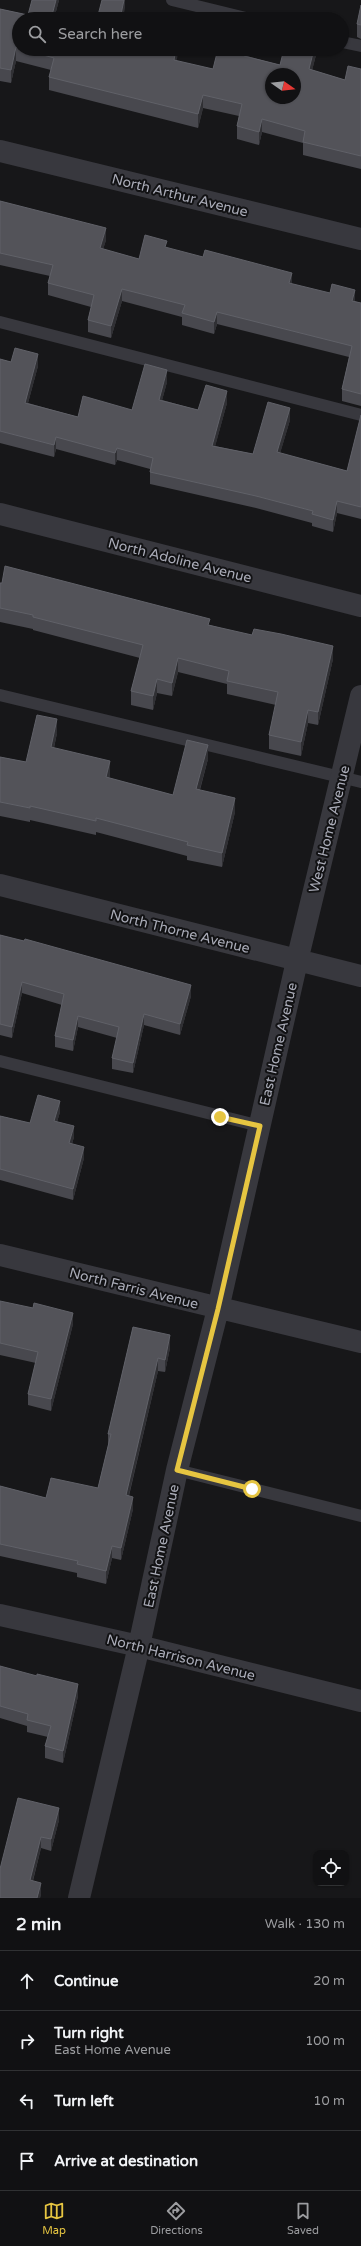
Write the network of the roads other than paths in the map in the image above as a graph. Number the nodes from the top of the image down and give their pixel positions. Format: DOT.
graph roads {
  1 [pos="172,0"];
  2 [pos="221,12"];
  3 [pos="349,43"];
  4 [pos="361,46"];
  5 [pos="0,151"];
  6 [pos="361,239"];
  7 [pos="0,322"];
  8 [pos="361,415"];
  9 [pos="0,514"];
  10 [pos="361,606"];
  11 [pos="0,695"];
  12 [pos="361,696"];
  13 [pos="351,780"];
  14 [pos="0,885"];
  15 [pos="297,961"];
  16 [pos="361,976"];
  17 [pos="0,1061"];
  18 [pos="260,1126"];
  19 [pos="0,1255"];
  20 [pos="218,1309"];
  21 [pos="361,1342"];
  22 [pos="177,1470"];
  23 [pos="361,1516"];
  24 [pos="0,1615"];
  25 [pos="139,1646"];
  26 [pos="361,1701"];
  27 [pos="79,1898"];
  1 -- 2 [label="lane"];
  3 -- 4 [label="lane"];
  5 -- 6 [label="street, North Arthur Avenue"];
  7 -- 8 [label="lane"];
  9 -- 10 [label="street, North Adoline Avenue"];
  11 -- 13 [label="lane"];
  12 -- 13 [label="street, West Home Avenue"];
  13 -- 15 [label="street, West Home Avenue"];
  14 -- 15 [label="street, North Thorne Avenue"];
  15 -- 16 [label="street, North Thorne Avenue"];
  15 -- 18 [label="street, East Home Avenue"];
  17 -- 18 [label="lane"];
  18 -- 20 [label="street, East Home Avenue"];
  19 -- 20 [label="street, North Farris Avenue"];
  20 -- 21 [label="street, North Farris Avenue"];
  20 -- 22 [label="street, East Home Avenue"];
  22 -- 23 [label="lane"];
  22 -- 25 [label="street, East Home Avenue"];
  24 -- 25 [label="street, North Harrison Avenue"];
  25 -- 26 [label="street, North Harrison Avenue"];
  25 -- 27 [label="street, East Home Avenue"];
}
